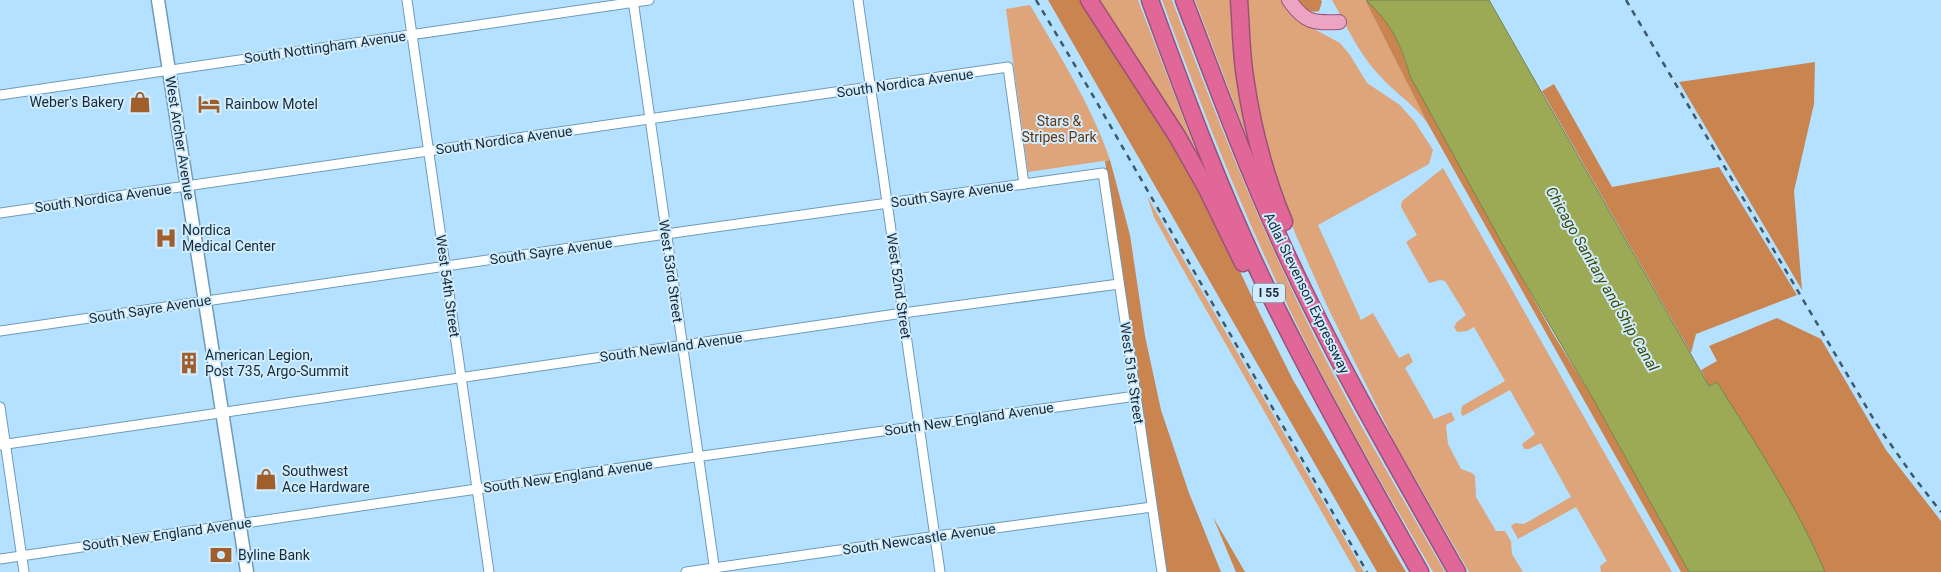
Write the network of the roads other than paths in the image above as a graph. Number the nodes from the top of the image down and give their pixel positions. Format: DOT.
graph roads {
  1 [pos="158,0"];
  2 [pos="407,0"];
  3 [pos="649,0"];
  4 [pos="858,0"];
  5 [pos="1089,0"];
  6 [pos="1150,0"];
  7 [pos="1184,0"];
  8 [pos="1239,0"];
  9 [pos="1289,0"];
  10 [pos="633,1"];
  11 [pos="1339,22"];
  12 [pos="412,34"];
  13 [pos="169,70"];
  14 [pos="871,88"];
  15 [pos="0,95"];
  16 [pos="650,119"];
  17 [pos="429,151"];
  18 [pos="1103,173"];
  19 [pos="1024,184"];
  20 [pos="188,186"];
  21 [pos="888,204"];
  22 [pos="0,213"];
  23 [pos="666,234"];
  24 [pos="445,266"];
  25 [pos="1119,284"];
  26 [pos="206,300"];
  27 [pos="903,313"];
  28 [pos="0,331"];
  29 [pos="682,346"];
  30 [pos="1340,364"];
  31 [pos="461,378"];
  32 [pos="1136,396"];
  33 [pos="0,407"];
  34 [pos="223,412"];
  35 [pos="919,426"];
  36 [pos="1338,426"];
  37 [pos="3,444"];
  38 [pos="698,457"];
  39 [pos="477,489"];
  40 [pos="1152,507"];
  41 [pos="239,523"];
  42 [pos="935,536"];
  43 [pos="22,555"];
  44 [pos="0,558"];
  45 [pos="714,570"];
  46 [pos="24,572"];
  47 [pos="246,572"];
  48 [pos="489,572"];
  49 [pos="686,572"];
  50 [pos="940,572"];
  51 [pos="1162,572"];
  52 [pos="1420,572"];
  53 [pos="1457,572"];
  1 -- 13 [label="main road, West Archer Avenue"];
  2 -- 12 [label="street, West 54th Street"];
  3 -- 10 [label="street, South Nottingham Avenue"];
  4 -- 14 [label="street, West 52nd Street"];
  5 -- 36 [label="highway"];
  6 -- 36 [label="highway, I 55"];
  7 -- 30 [label="highway, Adlai Stevenson Expressway / I 55"];
  8 -- 30 [label="highway"];
  9 -- 11 [label="main road"];
  10 -- 12 [label="street, South Nottingham Avenue"];
  10 -- 16 [label="street, West 53rd Street"];
  12 -- 13 [label="street, South Nottingham Avenue"];
  12 -- 17 [label="street, West 54th Street"];
  13 -- 15 [label="street, South Nottingham Avenue"];
  13 -- 20 [label="main road, West Archer Avenue"];
  14 -- 16 [label="street, South Nordica Avenue"];
  14 -- 19 [label="street, South Nordica Avenue"];
  14 -- 21 [label="street, West 52nd Street"];
  16 -- 17 [label="street, South Nordica Avenue"];
  16 -- 23 [label="street, West 53rd Street"];
  17 -- 20 [label="street, South Nordica Avenue"];
  17 -- 24 [label="street, West 54th Street"];
  18 -- 19 [label="street, South Sayre Avenue"];
  18 -- 25 [label="street, West 51st Street"];
  19 -- 21 [label="street, South Sayre Avenue"];
  20 -- 22 [label="street, South Nordica Avenue"];
  20 -- 26 [label="main road, West Archer Avenue"];
  21 -- 23 [label="street, South Sayre Avenue"];
  21 -- 27 [label="street, West 52nd Street"];
  23 -- 24 [label="street, South Sayre Avenue"];
  23 -- 29 [label="street, West 53rd Street"];
  24 -- 26 [label="street, South Sayre Avenue"];
  24 -- 31 [label="street, West 54th Street"];
  25 -- 27 [label="street, South Newland Avenue"];
  25 -- 32 [label="street, West 51st Street"];
  26 -- 28 [label="street, South Sayre Avenue"];
  26 -- 34 [label="main road, West Archer Avenue"];
  27 -- 29 [label="street, South Newland Avenue"];
  27 -- 35 [label="street, West 52nd Street"];
  29 -- 31 [label="street, South Newland Avenue"];
  29 -- 38 [label="street, West 53rd Street"];
  30 -- 53 [label="highway, Adlai Stevenson Expressway / I 55"];
  31 -- 34 [label="street, South Newland Avenue"];
  31 -- 39 [label="street, West 54th Street"];
  32 -- 35 [label="street, South New England Avenue"];
  32 -- 40 [label="street, West 51st Street"];
  33 -- 37 [label="street"];
  34 -- 37 [label="street, South Newland Avenue"];
  34 -- 41 [label="main road, West Archer Avenue"];
  35 -- 38 [label="street, South New England Avenue"];
  35 -- 42 [label="street, West 52nd Street"];
  36 -- 52 [label="highway, I 55"];
  37 -- 43 [label="street"];
  38 -- 39 [label="street, South New England Avenue"];
  38 -- 45 [label="street, West 53rd Street"];
  39 -- 41 [label="street, South New England Avenue"];
  39 -- 48 [label="street, West 54th Street"];
  40 -- 42 [label="street, South Newcastle Avenue"];
  40 -- 51 [label="street, West 51st Street"];
  41 -- 43 [label="street, South New England Avenue"];
  41 -- 47 [label="main road, West Archer Avenue"];
  42 -- 45 [label="street, South Newcastle Avenue"];
  42 -- 50 [label="street, West 52nd Street"];
  43 -- 44 [label="street, South New England Avenue"];
  43 -- 46 [label="street"];
  45 -- 49 [label="street, South Newcastle Avenue"];
}
